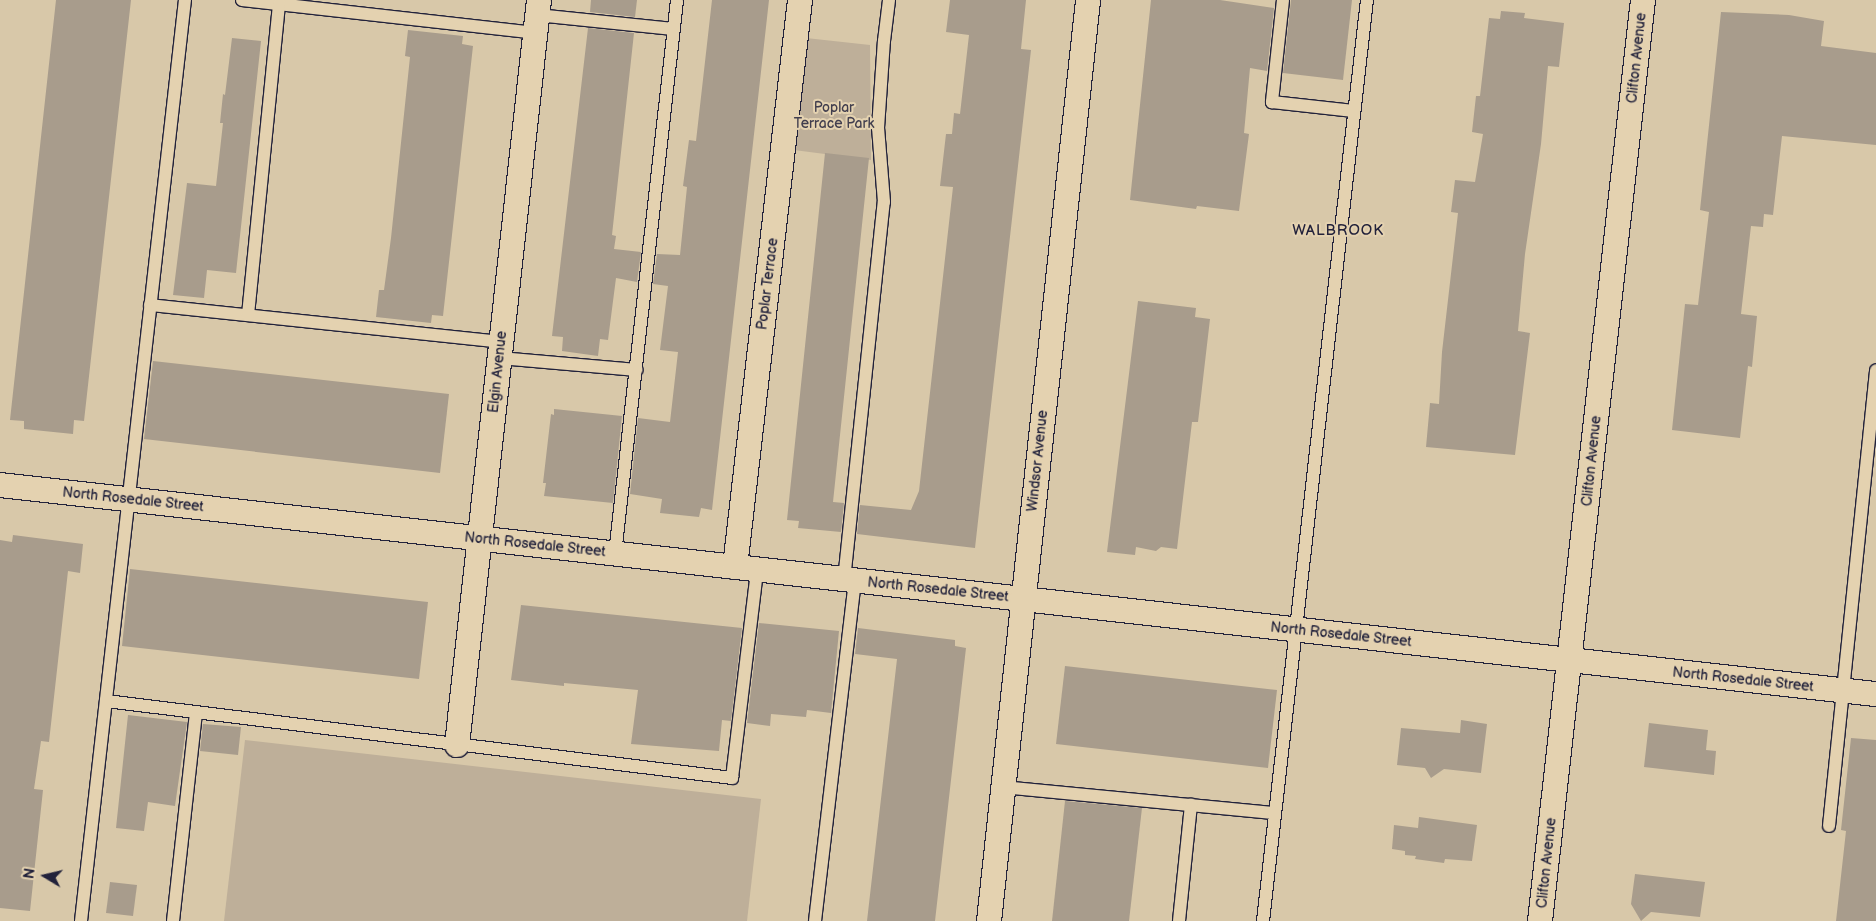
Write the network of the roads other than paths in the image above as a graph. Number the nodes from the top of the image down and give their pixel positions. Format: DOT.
graph roads {
  1 [pos="185,0"];
  2 [pos="242,0"];
  3 [pos="677,0"];
  4 [pos="800,0"];
  5 [pos="889,0"];
  6 [pos="1088,0"];
  7 [pos="1283,0"];
  8 [pos="1367,0"];
  9 [pos="1643,0"];
  10 [pos="280,4"];
  11 [pos="537,16"];
  12 [pos="673,29"];
  13 [pos="1354,111"];
  14 [pos="150,305"];
  15 [pos="248,315"];
  16 [pos="501,350"];
  17 [pos="636,370"];
  18 [pos="1876,370"];
  19 [pos="0,485"];
  20 [pos="128,500"];
  21 [pos="481,539"];
  22 [pos="615,554"];
  23 [pos="746,569"];
  24 [pos="849,580"];
  25 [pos="1023,600"];
  26 [pos="1296,630"];
  27 [pos="1570,660"];
  28 [pos="1844,691"];
  29 [pos="1876,694"];
  30 [pos="106,701"];
  31 [pos="196,712"];
  32 [pos="458,744"];
  33 [pos="1003,787"];
  34 [pos="1191,805"];
  35 [pos="1276,813"];
  36 [pos="1829,826"];
  37 [pos="81,921"];
  38 [pos="173,921"];
  39 [pos="815,921"];
  40 [pos="988,921"];
  41 [pos="1180,921"];
  42 [pos="1263,921"];
  43 [pos="1540,921"];
  1 -- 14 [label="lane"];
  2 -- 10 [label="lane"];
  3 -- 12 [label="lane"];
  4 -- 23 [label="street, Poplar Terrace"];
  5 -- 24 [label="lane"];
  6 -- 25 [label="street, Windsor Avenue"];
  7 -- 13 [label="lane"];
  8 -- 13 [label="lane"];
  9 -- 27 [label="street, Clifton Avenue"];
  10 -- 11 [label="lane"];
  10 -- 15 [label="lane"];
  11 -- 12 [label="lane"];
  11 -- 16 [label="street, Elgin Avenue"];
  12 -- 17 [label="lane"];
  13 -- 26 [label="lane"];
  14 -- 15 [label="lane"];
  14 -- 20 [label="lane"];
  15 -- 16 [label="lane"];
  16 -- 17 [label="lane"];
  16 -- 21 [label="street, Elgin Avenue"];
  17 -- 22 [label="lane"];
  18 -- 28 [label="lane"];
  19 -- 20 [label="street, North Rosedale Street"];
  20 -- 21 [label="street, North Rosedale Street"];
  20 -- 30 [label="lane"];
  21 -- 22 [label="street, North Rosedale Street"];
  21 -- 32 [label="street, Elgin Avenue"];
  22 -- 23 [label="street, North Rosedale Street"];
  23 -- 24 [label="street, North Rosedale Street"];
  23 -- 32 [label="lane"];
  24 -- 25 [label="street, North Rosedale Street"];
  24 -- 39 [label="lane"];
  25 -- 26 [label="street, North Rosedale Street"];
  25 -- 33 [label="street, Windsor Avenue"];
  26 -- 27 [label="street, North Rosedale Street"];
  26 -- 35 [label="lane"];
  27 -- 28 [label="street, North Rosedale Street"];
  27 -- 43 [label="street, Clifton Avenue"];
  28 -- 29 [label="street, North Rosedale Street"];
  28 -- 36 [label="lane"];
  30 -- 31 [label="lane"];
  30 -- 37 [label="lane"];
  31 -- 32 [label="lane"];
  31 -- 38 [label="lane"];
  33 -- 34 [label="lane"];
  33 -- 40 [label="street, Windsor Avenue"];
  34 -- 35 [label="lane"];
  34 -- 41 [label="lane"];
  35 -- 42 [label="lane"];
}
